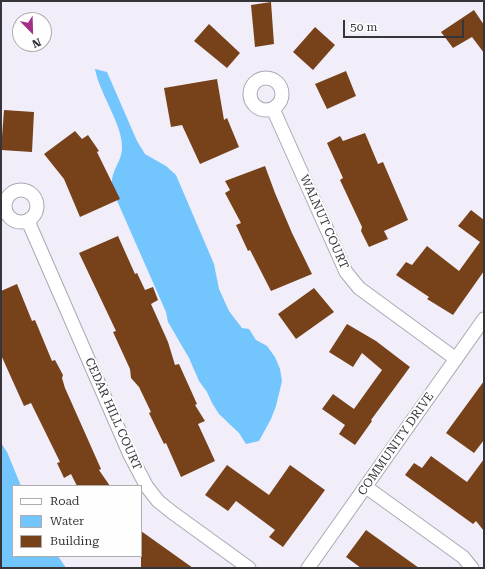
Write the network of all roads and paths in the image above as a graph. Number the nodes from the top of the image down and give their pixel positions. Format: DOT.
graph roads {
  1 [pos="273,109"];
  2 [pos="28,221"];
  3 [pos="484,319"];
  4 [pos="456,359"];
  5 [pos="366,486"];
  6 [pos="249,568"];
  7 [pos="308,568"];
  8 [pos="472,568"];
  1 -- 4 [label="street, WALNUT COURT"];
  2 -- 6 [label="street, CEDAR HILL COURT"];
  3 -- 4 [label="street, COMMUNITY DRIVE"];
  4 -- 5 [label="street, COMMUNITY DRIVE"];
  5 -- 7 [label="street, COMMUNITY DRIVE"];
  5 -- 8 [label="street"];
}
